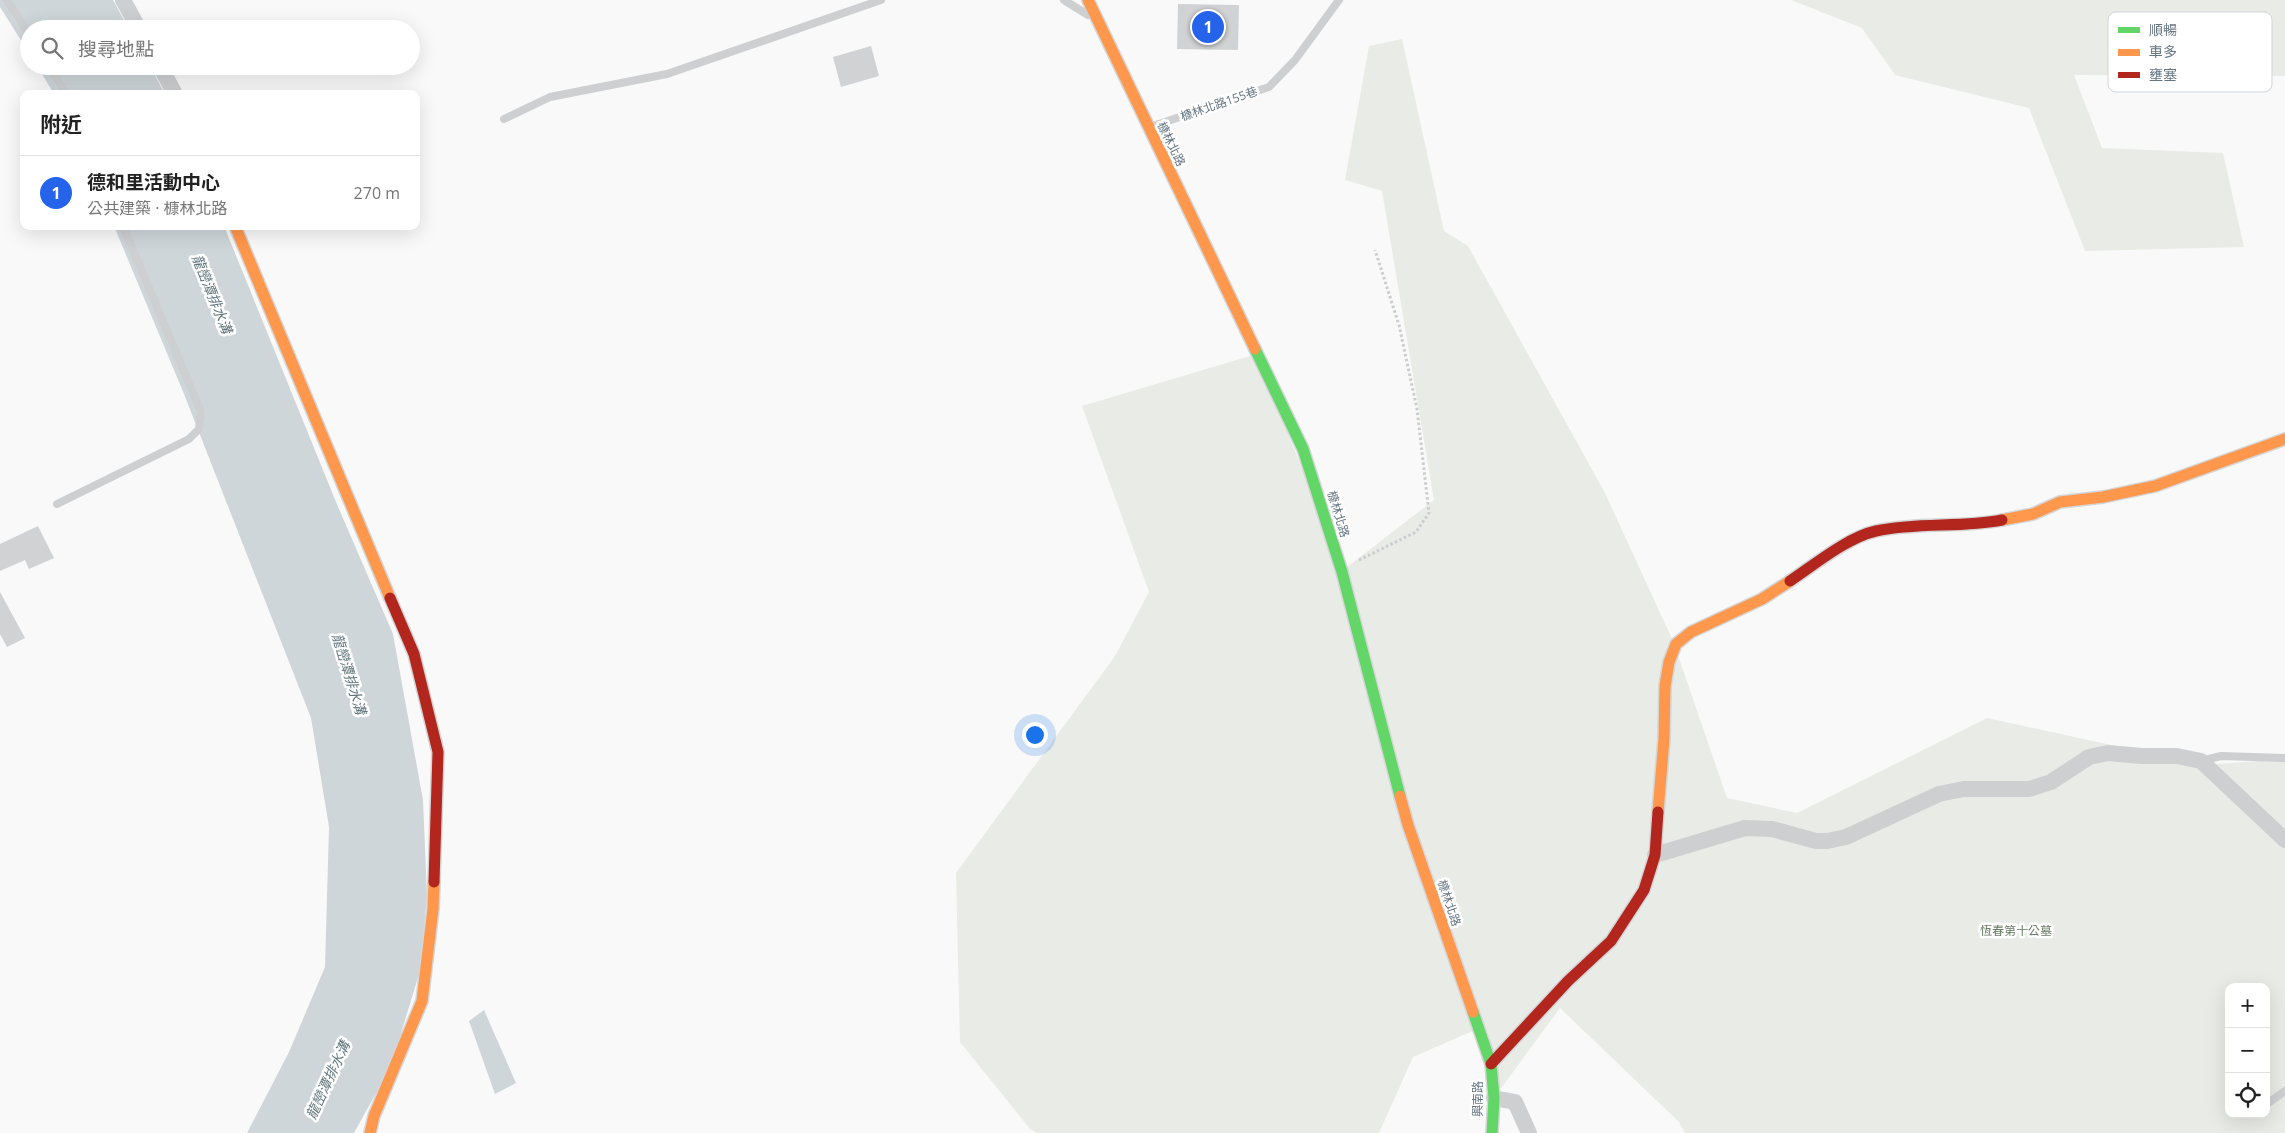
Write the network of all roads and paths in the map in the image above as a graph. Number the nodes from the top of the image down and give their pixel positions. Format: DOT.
graph roads {
  1 [pos="7,0"];
  2 [pos="123,0"];
  3 [pos="881,0"];
  4 [pos="1064,0"];
  5 [pos="1088,0"];
  6 [pos="1339,0"];
  7 [pos="20,20"];
  8 [pos="134,20"];
  9 [pos="1098,21"];
  10 [pos="54,75"];
  11 [pos="165,75"];
  12 [pos="64,90"];
  13 [pos="174,90"];
  14 [pos="504,119"];
  15 [pos="1148,128"];
  16 [pos="125,230"];
  17 [pos="237,230"];
  18 [pos="1375,250"];
  19 [pos="2285,439"];
  20 [pos="56,504"];
  21 [pos="1342,572"];
  22 [pos="2285,758"];
  23 [pos="2201,761"];
  24 [pos="2285,840"];
  25 [pos="1655,854"];
  26 [pos="1491,1064"];
  27 [pos="2285,1091"];
  28 [pos="1494,1098"];
  29 [pos="2270,1102"];
  30 [pos="370,1133"];
  31 [pos="1492,1133"];
  32 [pos="1529,1133"];
  1 -- 7 [label="lane"];
  2 -- 8 [label="street"];
  3 -- 14 [label="lane"];
  4 -- 9 [label="lane"];
  5 -- 9 [label="street, 槺林北路"];
  6 -- 15 [label="lane, 槺林北路155巷"];
  9 -- 15 [label="street, 槺林北路"];
  10 -- 12 [label="lane"];
  11 -- 13 [label="street"];
  15 -- 21 [label="street, 槺林北路"];
  16 -- 20 [label="lane"];
  17 -- 30 [label="street"];
  18 -- 21 [label="path"];
  19 -- 25 [label="street"];
  21 -- 26 [label="street, 槺林北路"];
  22 -- 23 [label="lane"];
  23 -- 24 [label="street"];
  23 -- 25 [label="street"];
  25 -- 26 [label="street"];
  26 -- 28 [label="street, 興南路"];
  27 -- 29 [label="lane"];
  28 -- 31 [label="street, 興南路"];
  28 -- 32 [label="street"];
}
